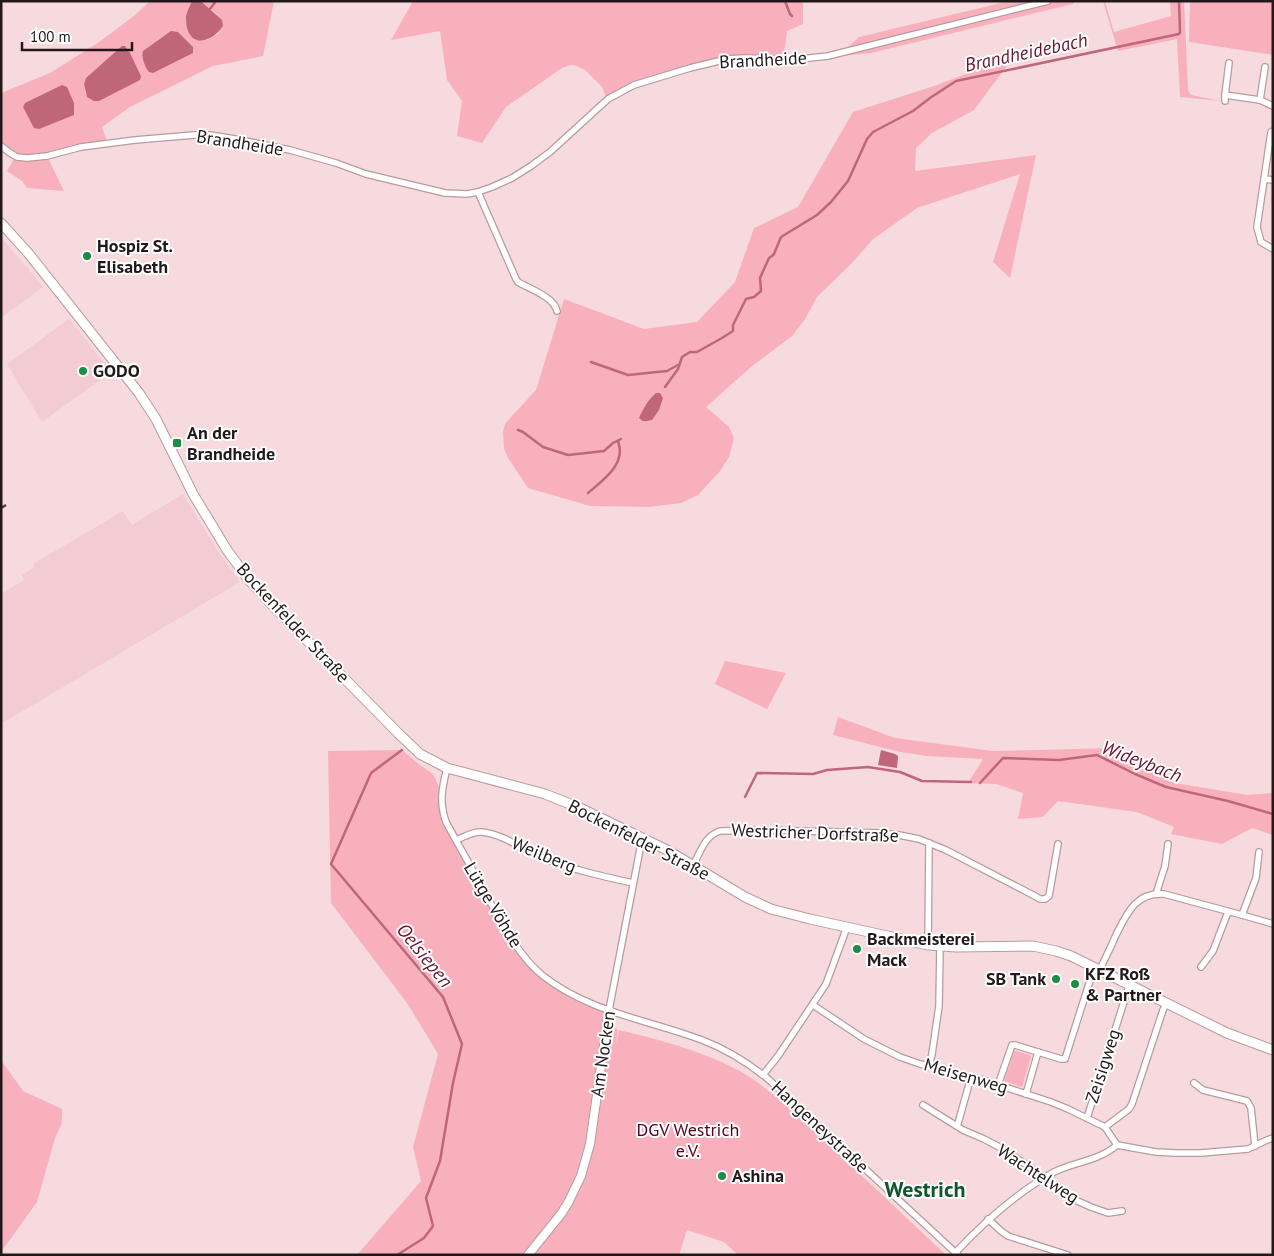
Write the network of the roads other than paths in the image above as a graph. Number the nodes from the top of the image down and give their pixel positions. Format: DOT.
graph roads {
  1 [pos="1048,1"];
  2 [pos="1229,62"];
  3 [pos="1265,67"];
  4 [pos="1260,100"];
  5 [pos="1273,106"];
  6 [pos="1273,131"];
  7 [pos="1,146"];
  8 [pos="1264,179"];
  9 [pos="1273,180"];
  10 [pos="478,192"];
  11 [pos="1,223"];
  12 [pos="1273,249"];
  13 [pos="557,310"];
  14 [pos="447,768"];
  15 [pos="643,838"];
  16 [pos="456,840"];
  17 [pos="929,843"];
  18 [pos="1058,844"];
  19 [pos="1168,844"];
  20 [pos="1259,852"];
  21 [pos="693,866"];
  22 [pos="633,882"];
  23 [pos="1156,894"];
  24 [pos="1228,912"];
  25 [pos="1242,915"];
  26 [pos="1273,924"];
  27 [pos="847,928"];
  28 [pos="928,945"];
  29 [pos="940,946"];
  30 [pos="1201,967"];
  31 [pos="1097,970"];
  32 [pos="1129,986"];
  33 [pos="1166,1004"];
  34 [pos="813,1005"];
  35 [pos="609,1010"];
  36 [pos="1273,1050"];
  37 [pos="1038,1052"];
  38 [pos="929,1066"];
  39 [pos="763,1075"];
  40 [pos="971,1077"];
  41 [pos="1194,1083"];
  42 [pos="998,1085"];
  43 [pos="1026,1094"];
  44 [pos="923,1105"];
  45 [pos="1087,1118"];
  46 [pos="957,1126"];
  47 [pos="1105,1127"];
  48 [pos="1273,1138"];
  49 [pos="1117,1145"];
  50 [pos="1255,1146"];
  51 [pos="1044,1178"];
  52 [pos="1122,1212"];
  53 [pos="988,1219"];
  54 [pos="957,1254"];
  55 [pos="528,1255"];
  56 [pos="1068,1255"];
  1 -- 10 [label="street, Brandheide"];
  2 -- 4 [label="street"];
  3 -- 4 [label="street"];
  4 -- 5 [label="street"];
  6 -- 8 [label="street"];
  7 -- 10 [label="street, Brandheide"];
  8 -- 9 [label="street"];
  8 -- 12 [label="street"];
  10 -- 13 [label="street"];
  11 -- 14 [label="main road, Bockenfelder Straße"];
  14 -- 15 [label="main road, Bockenfelder Straße"];
  14 -- 16 [label="street, Lütge Vöhde"];
  15 -- 21 [label="main road, Bockenfelder Straße"];
  15 -- 22 [label="street, Am Nocken"];
  16 -- 22 [label="street, Weilberg"];
  16 -- 35 [label="street, Lütge Vöhde"];
  17 -- 18 [label="street, Westricher Dorfstraße"];
  17 -- 21 [label="street, Westricher Dorfstraße"];
  17 -- 28 [label="street"];
  19 -- 23 [label="street"];
  20 -- 25 [label="street"];
  21 -- 27 [label="main road, Bockenfelder Straße"];
  22 -- 35 [label="street, Am Nocken"];
  23 -- 24 [label="street"];
  23 -- 31 [label="street"];
  24 -- 25 [label="street"];
  24 -- 30 [label="street"];
  25 -- 26 [label="street"];
  27 -- 28 [label="main road, Bockenfelder Straße"];
  27 -- 34 [label="street, Hangeneystraße"];
  28 -- 29 [label="main road, Bockenfelder Straße"];
  29 -- 31 [label="main road, Bockenfelder Straße"];
  29 -- 38 [label="street"];
  31 -- 32 [label="main road, Bockenfelder Straße"];
  31 -- 37 [label="street"];
  32 -- 33 [label="main road, Bockenfelder Straße"];
  32 -- 45 [label="street, Zeisigweg"];
  33 -- 36 [label="main road, Bockenfelder Straße"];
  33 -- 47 [label="street"];
  34 -- 38 [label="street, Meisenweg"];
  34 -- 39 [label="street, Hangeneystraße"];
  35 -- 39 [label="street, Lütge Vöhde"];
  35 -- 55 [label="street, Am Nocken"];
  37 -- 42 [label="street"];
  37 -- 43 [label="street"];
  38 -- 40 [label="street, Meisenweg"];
  39 -- 54 [label="street, Hangeneystraße"];
  40 -- 42 [label="street, Meisenweg"];
  40 -- 46 [label="street"];
  41 -- 50 [label="street"];
  42 -- 43 [label="street, Meisenweg"];
  43 -- 45 [label="street, Meisenweg"];
  44 -- 46 [label="street, Wachtelweg"];
  45 -- 47 [label="street, Meisenweg"];
  46 -- 51 [label="street, Wachtelweg"];
  47 -- 49 [label="street, Meisenweg"];
  48 -- 50 [label="street"];
  49 -- 50 [label="street"];
  49 -- 51 [label="street"];
  51 -- 52 [label="street, Wachtelweg"];
  51 -- 53 [label="street"];
  53 -- 54 [label="street"];
  53 -- 56 [label="street"];
}
